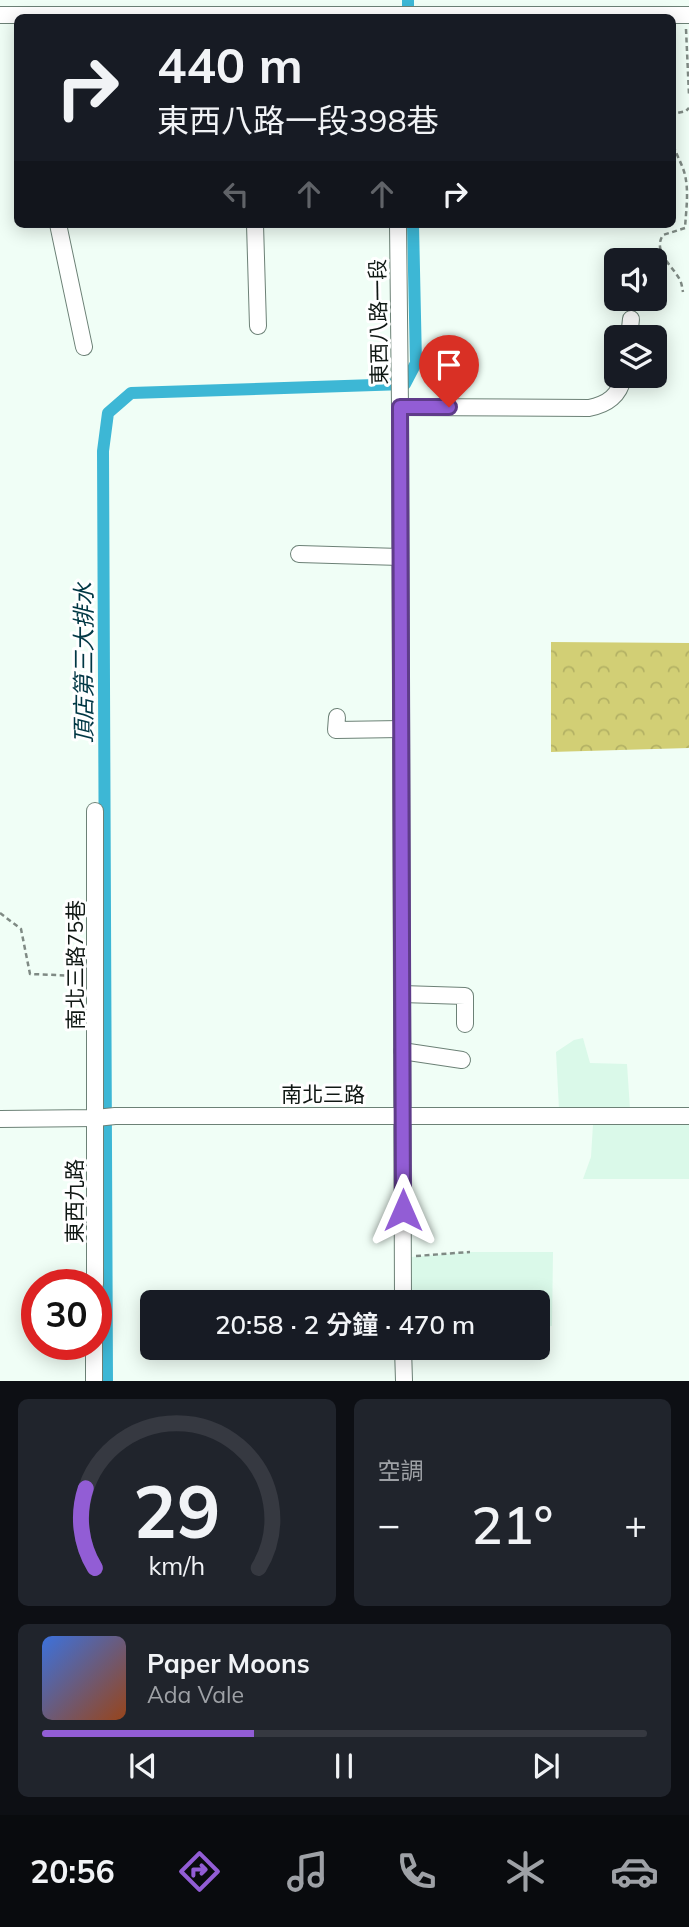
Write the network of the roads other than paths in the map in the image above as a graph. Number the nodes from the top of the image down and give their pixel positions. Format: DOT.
graph roads {
  1 [pos="398,10"];
  2 [pos="104,11"];
  3 [pos="26,14"];
  4 [pos="629,14"];
  5 [pos="59,228"];
  6 [pos="255,228"];
  7 [pos="398,228"];
  8 [pos="631,318"];
  9 [pos="630,325"];
  10 [pos="258,326"];
  11 [pos="84,347"];
  12 [pos="619,388"];
  13 [pos="400,407"];
  14 [pos="299,554"];
  15 [pos="400,557"];
  16 [pos="337,717"];
  17 [pos="401,729"];
  18 [pos="95,811"];
  19 [pos="402,994"];
  20 [pos="466,1024"];
  21 [pos="402,1051"];
  22 [pos="462,1060"];
  23 [pos="403,1115"];
  24 [pos="689,1116"];
  25 [pos="96,1118"];
  26 [pos="0,1119"];
  27 [pos="95,1269"];
  28 [pos="403,1290"];
  29 [pos="94,1360"];
  30 [pos="403,1360"];
  31 [pos="94,1381"];
  32 [pos="404,1381"];
  1 -- 2 [label="street"];
  1 -- 4 [label="street"];
  2 -- 3 [label="street"];
  5 -- 11 [label="street"];
  6 -- 10 [label="street"];
  7 -- 13 [label="street, 東西八路一段"];
  8 -- 9 [label="street"];
  12 -- 13 [label="street"];
  13 -- 15 [label="street, 東西八路一段"];
  14 -- 15 [label="street"];
  15 -- 17 [label="street, 東西八路一段"];
  16 -- 17 [label="street"];
  17 -- 19 [label="street, 東西八路一段"];
  18 -- 25 [label="street, 南北三路75巷"];
  19 -- 20 [label="street"];
  19 -- 21 [label="street, 東西八路一段"];
  21 -- 22 [label="street"];
  21 -- 23 [label="street, 東西八路一段"];
  23 -- 24 [label="street, 南北三路"];
  23 -- 25 [label="street, 南北三路"];
  23 -- 28 [label="street, 東西八路一段"];
  25 -- 26 [label="street, 南北三路"];
  25 -- 27 [label="street, 東西九路"];
  29 -- 31 [label="street"];
  30 -- 32 [label="street"];
}
